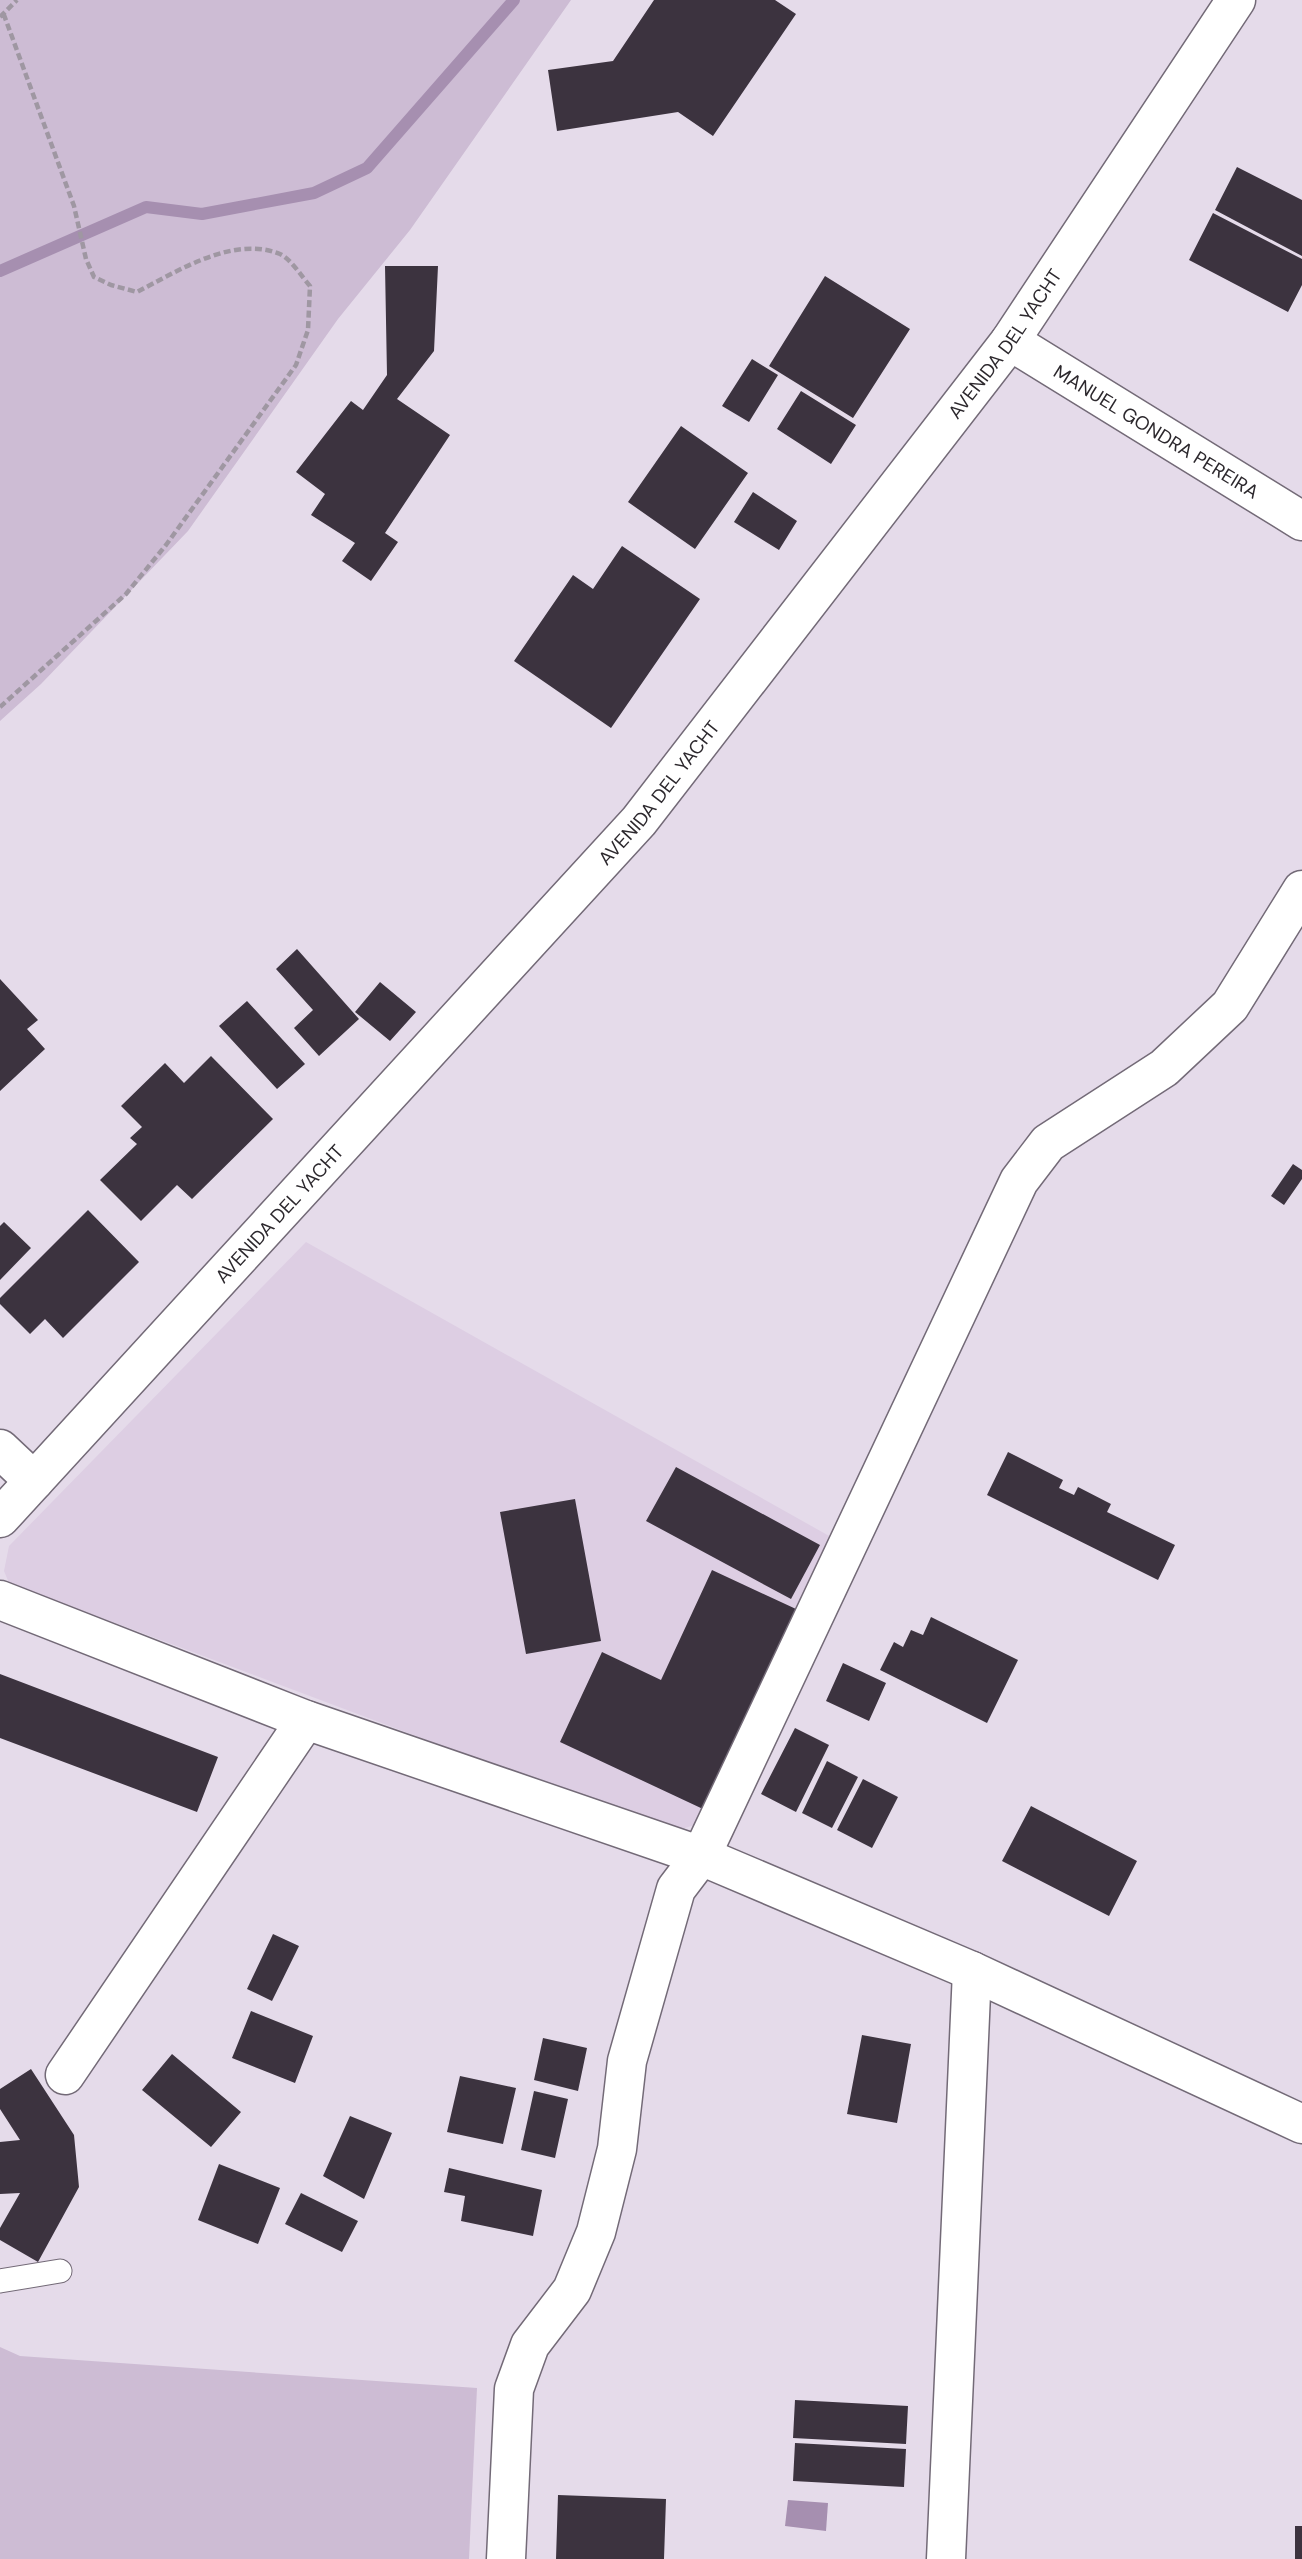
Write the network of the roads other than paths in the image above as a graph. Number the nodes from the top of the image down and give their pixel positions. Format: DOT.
graph roads {
  1 [pos="1236,0"];
  2 [pos="1010,341"];
  3 [pos="1302,521"];
  4 [pos="1302,890"];
  5 [pos="0,1449"];
  6 [pos="34,1481"];
  7 [pos="0,1518"];
  8 [pos="0,1600"];
  9 [pos="306,1720"];
  10 [pos="701,1856"];
  11 [pos="972,1971"];
  12 [pos="65,2075"];
  13 [pos="1302,2124"];
  14 [pos="60,2271"];
  15 [pos="0,2281"];
  16 [pos="506,2559"];
  17 [pos="946,2559"];
  1 -- 2 [label="street, AVENIDA DEL YACHT"];
  2 -- 3 [label="street, MANUEL GONDRA PEREIRA"];
  2 -- 6 [label="street, AVENIDA DEL YACHT"];
  4 -- 10 [label="street"];
  5 -- 6 [label="street"];
  6 -- 7 [label="street, AVENIDA DEL YACHT"];
  8 -- 9 [label="street"];
  9 -- 10 [label="street"];
  9 -- 12 [label="street"];
  10 -- 11 [label="street"];
  10 -- 16 [label="street"];
  11 -- 13 [label="street"];
  11 -- 17 [label="street"];
  14 -- 15 [label="lane"];
}
